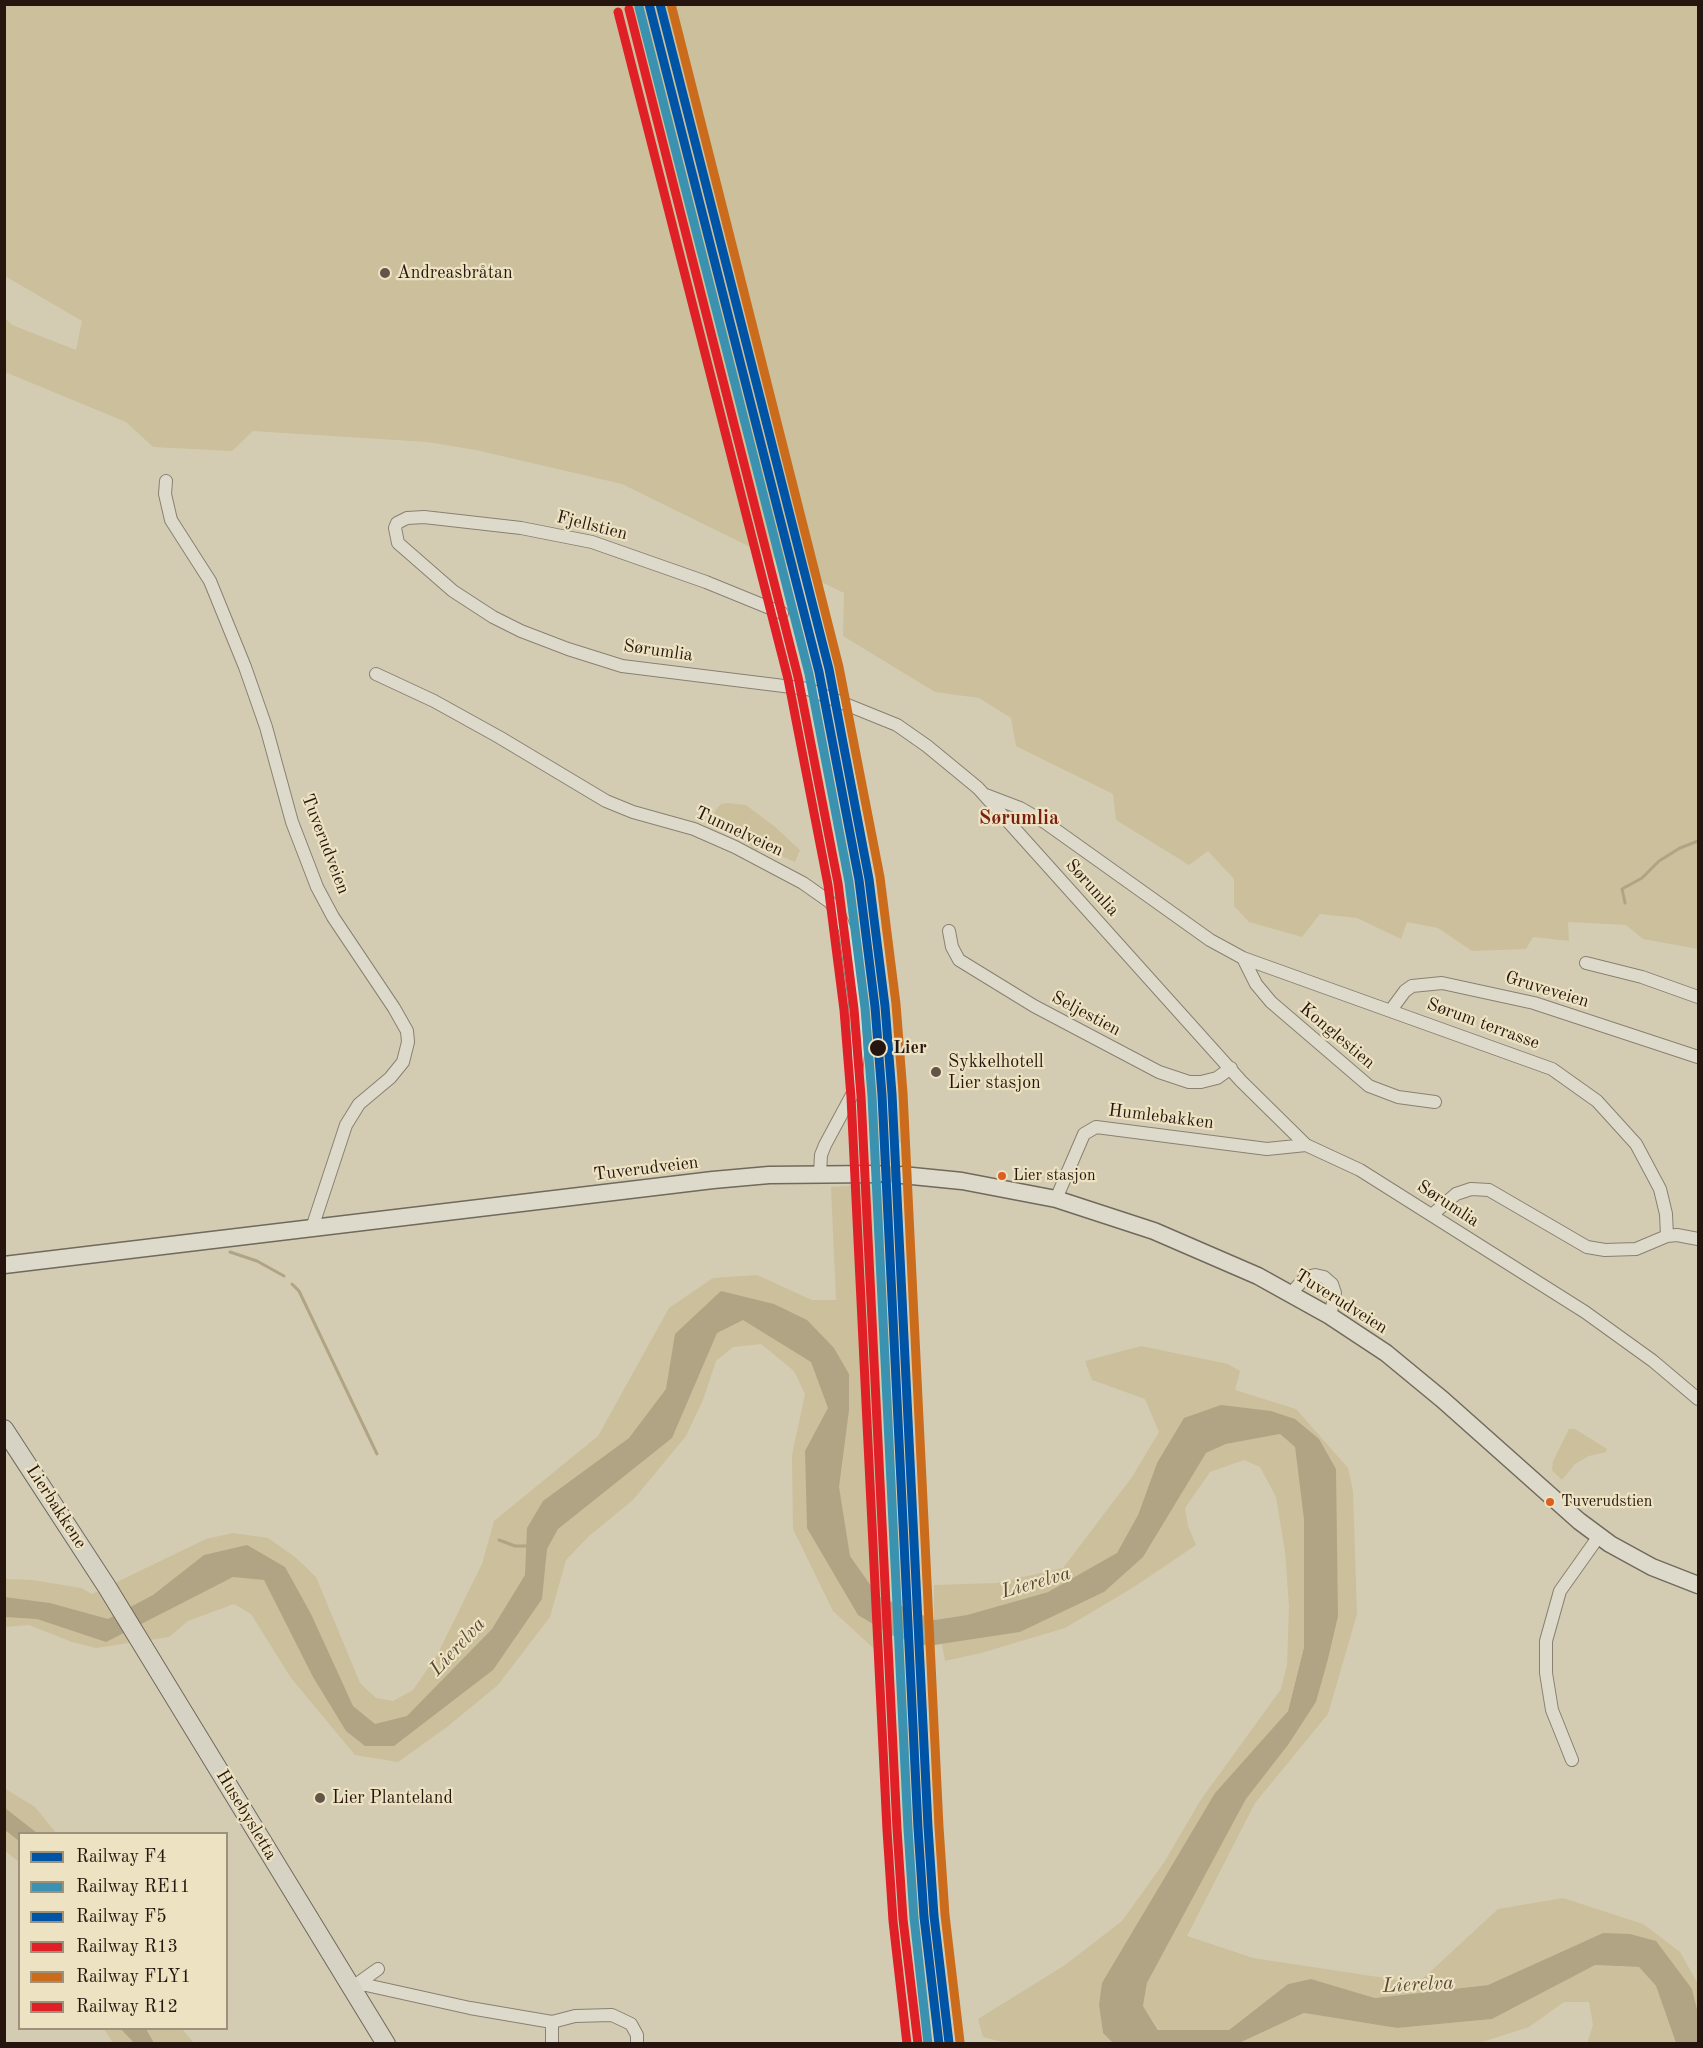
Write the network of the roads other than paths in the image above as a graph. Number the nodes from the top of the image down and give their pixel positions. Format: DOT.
graph roads {
  1 [pos="166,481"];
  2 [pos="395,536"];
  3 [pos="782,613"];
  4 [pos="376,674"];
  5 [pos="985,795"];
  6 [pos="949,931"];
  7 [pos="1244,958"];
  8 [pos="1586,963"];
  9 [pos="1698,997"];
  10 [pos="1391,1010"];
  11 [pos="1698,1057"];
  12 [pos="1231,1068"];
  13 [pos="1435,1102"];
  14 [pos="1306,1145"];
  15 [pos="820,1173"];
  16 [pos="878,1174"];
  17 [pos="902,1175"];
  18 [pos="1056,1199"];
  19 [pos="1433,1214"];
  20 [pos="312,1228"];
  21 [pos="1667,1236"];
  22 [pos="1698,1239"];
  23 [pos="4,1265"];
  24 [pos="1291,1293"];
  25 [pos="1330,1316"];
  26 [pos="1698,1399"];
  27 [pos="4,1429"];
  28 [pos="1599,1536"];
  29 [pos="1698,1586"];
  30 [pos="107,1587"];
  31 [pos="1572,1760"];
  32 [pos="378,1969"];
  33 [pos="355,1987"];
  34 [pos="552,2022"];
  35 [pos="386,2043"];
  36 [pos="552,2043"];
  37 [pos="637,2043"];
  1 -- 20 [label="street, Tuverudveien"];
  2 -- 3 [label="street, Fjellstien"];
  2 -- 5 [label="street, Sørumlia"];
  4 -- 15 [label="street, Tunnelveien"];
  5 -- 7 [label="street, Sørum terrasse"];
  5 -- 12 [label="street, Sørumlia"];
  6 -- 12 [label="street, Seljestien"];
  7 -- 10 [label="street, Sørum terrasse"];
  7 -- 13 [label="street, Konglestien"];
  8 -- 9 [label="street"];
  10 -- 11 [label="street, Gruveveien"];
  10 -- 21 [label="street, Sørum terrasse"];
  12 -- 14 [label="street, Sørumlia"];
  14 -- 18 [label="street, Humlebakken"];
  14 -- 19 [label="street, Sørumlia"];
  15 -- 16 [label="main road, Tuverudveien"];
  15 -- 20 [label="main road, Tuverudveien"];
  17 -- 18 [label="main road, Tuverudveien"];
  18 -- 24 [label="main road, Tuverudveien"];
  19 -- 21 [label="street"];
  19 -- 26 [label="street, Sørumlia"];
  20 -- 23 [label="main road, Tuverudveien"];
  21 -- 22 [label="street"];
  24 -- 25 [label="main road, Tuverudveien"];
  24 -- 25 [label="street"];
  25 -- 28 [label="main road, Tuverudveien"];
  27 -- 30 [label="main road, Lierbakkene"];
  28 -- 29 [label="main road, Tuverudveien"];
  28 -- 31 [label="street"];
  30 -- 33 [label="main road, Husebysletta"];
  32 -- 33 [label="street"];
  33 -- 34 [label="street"];
  33 -- 35 [label="main road, Husebysletta"];
  34 -- 36 [label="street"];
  34 -- 37 [label="street"];
}
